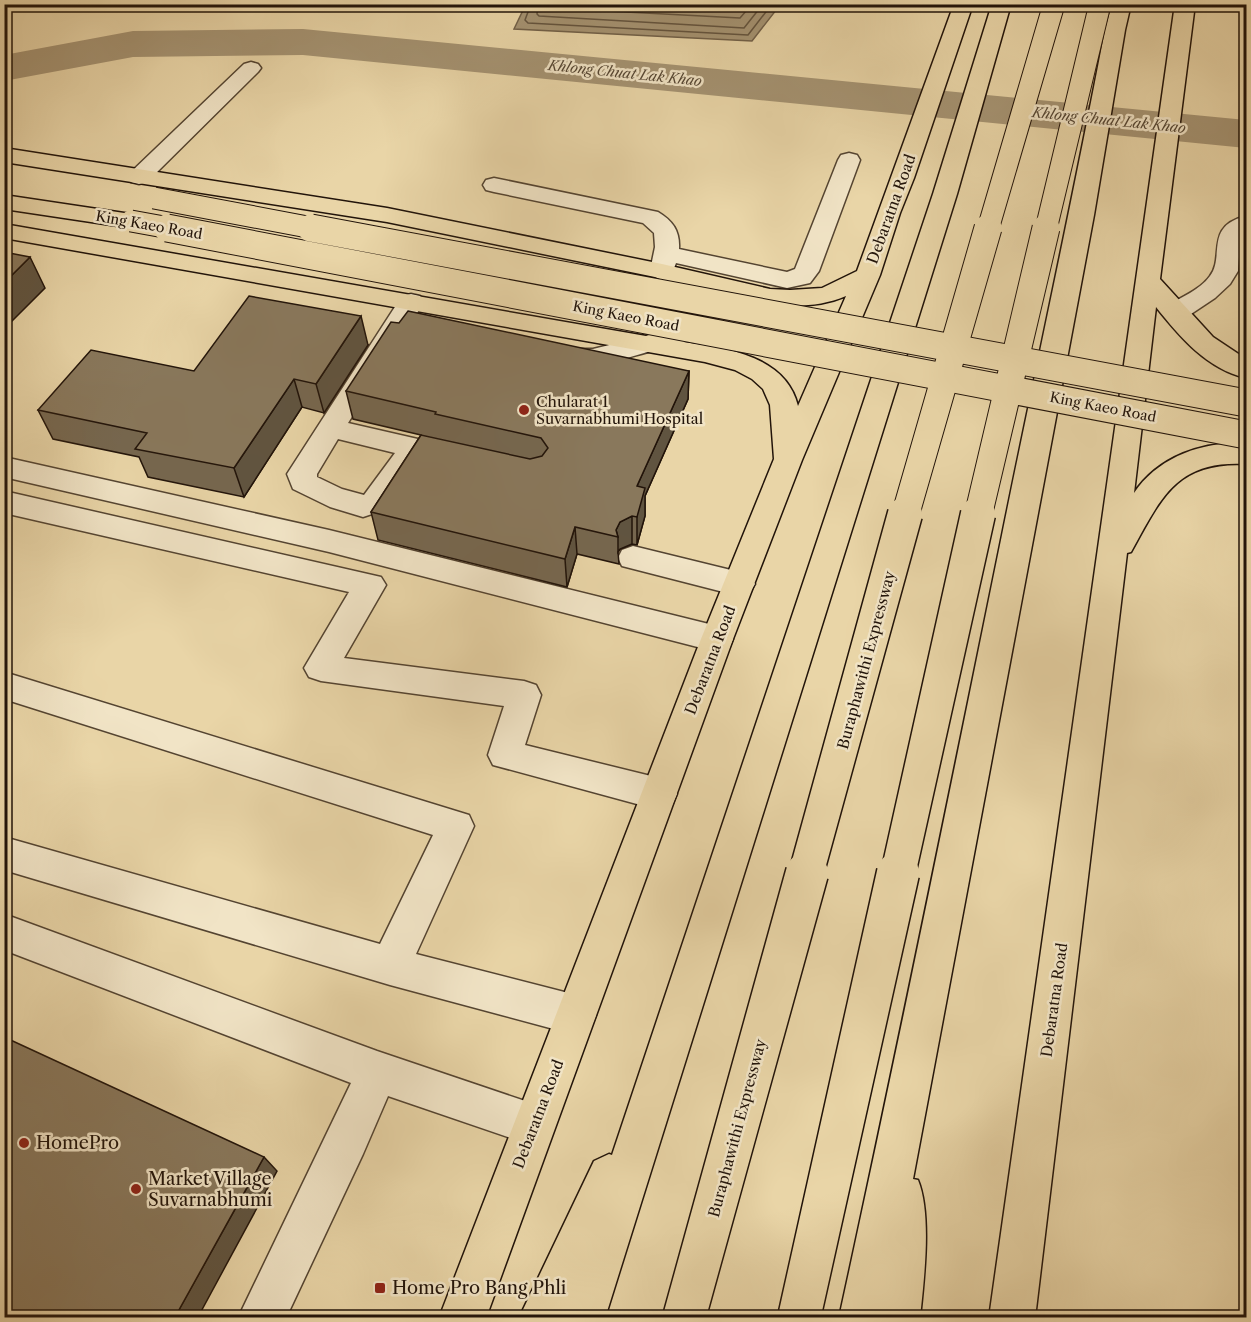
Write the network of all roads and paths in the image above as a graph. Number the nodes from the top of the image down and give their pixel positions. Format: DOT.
graph roads {
  1 [pos="964,4"];
  2 [pos="1054,4"];
  3 [pos="1122,4"];
  4 [pos="1185,4"];
  5 [pos="1000,10"];
  6 [pos="1108,17"];
  7 [pos="251,68"];
  8 [pos="4,155"];
  9 [pos="849,160"];
  10 [pos="4,174"];
  11 [pos="139,177"];
  12 [pos="494,185"];
  13 [pos="4,202"];
  14 [pos="1246,223"];
  15 [pos="4,231"];
  16 [pos="663,262"];
  17 [pos="868,275"];
  18 [pos="1147,280"];
  19 [pos="411,302"];
  20 [pos="1176,312"];
  21 [pos="646,344"];
  22 [pos="545,355"];
  23 [pos="1246,369"];
  24 [pos="1246,403"];
  25 [pos="330,428"];
  26 [pos="1246,435"];
  27 [pos="414,447"];
  28 [pos="1246,454"];
  29 [pos="458,457"];
  30 [pos="788,460"];
  31 [pos="4,466"];
  32 [pos="4,501"];
  33 [pos="1113,556"];
  34 [pos="633,558"];
  35 [pos="739,584"];
  36 [pos="717,639"];
  37 [pos="4,685"];
  38 [pos="659,794"];
  39 [pos="4,853"];
  40 [pos="4,932"];
  41 [pos="390,966"];
  42 [pos="576,1015"];
  43 [pos="668,1054"];
  44 [pos="377,1072"];
  45 [pos="904,1119"];
  46 [pos="534,1125"];
  47 [pos="261,1317"];
  48 [pos="462,1317"];
  49 [pos="542,1317"];
  50 [pos="581,1317"];
  51 [pos="684,1317"];
  52 [pos="799,1317"];
  53 [pos="862,1317"];
  54 [pos="897,1317"];
  55 [pos="1012,1317"];
  1 -- 17 [label="main road, Debaratna Road"];
  2 -- 51 [label="main road, Buraphawithi Expressway, bridge"];
  3 -- 6 [label="main road"];
  4 -- 18 [label="main road, Debaratna Road"];
  5 -- 43 [label="main road"];
  6 -- 45 [label="main road"];
  6 -- 52 [label="main road, bridge"];
  7 -- 11 [label="lane"];
  8 -- 11 [label="main road"];
  9 -- 16 [label="lane"];
  10 -- 24 [label="main road, King Kaeo Road, bridge"];
  11 -- 16 [label="main road"];
  12 -- 16 [label="lane"];
  13 -- 26 [label="main road, King Kaeo Road, bridge"];
  14 -- 20 [label="lane"];
  15 -- 19 [label="main road"];
  16 -- 17 [label="main road"];
  16 -- 21 [label="main road"];
  17 -- 30 [label="main road, Debaratna Road"];
  18 -- 20 [label="main road"];
  18 -- 33 [label="main road, Debaratna Road"];
  19 -- 21 [label="main road"];
  19 -- 25 [label="lane"];
  20 -- 23 [label="main road"];
  21 -- 22 [label="lane"];
  21 -- 30 [label="main road"];
  25 -- 27 [label="lane"];
  25 -- 27 [label="lane"];
  27 -- 29 [label="lane"];
  28 -- 33 [label="main road"];
  30 -- 35 [label="main road, Debaratna Road"];
  31 -- 36 [label="lane"];
  32 -- 38 [label="lane"];
  33 -- 55 [label="main road, Debaratna Road"];
  34 -- 35 [label="lane"];
  35 -- 36 [label="main road, Debaratna Road"];
  36 -- 38 [label="main road, Debaratna Road"];
  37 -- 41 [label="lane"];
  38 -- 42 [label="main road, Debaratna Road"];
  39 -- 41 [label="lane"];
  40 -- 44 [label="lane"];
  41 -- 42 [label="lane"];
  42 -- 46 [label="main road, Debaratna Road"];
  43 -- 49 [label="main road"];
  43 -- 50 [label="main road"];
  44 -- 46 [label="lane"];
  44 -- 47 [label="lane"];
  45 -- 53 [label="main road"];
  45 -- 54 [label="main road"];
  46 -- 48 [label="main road, Debaratna Road"];
}
